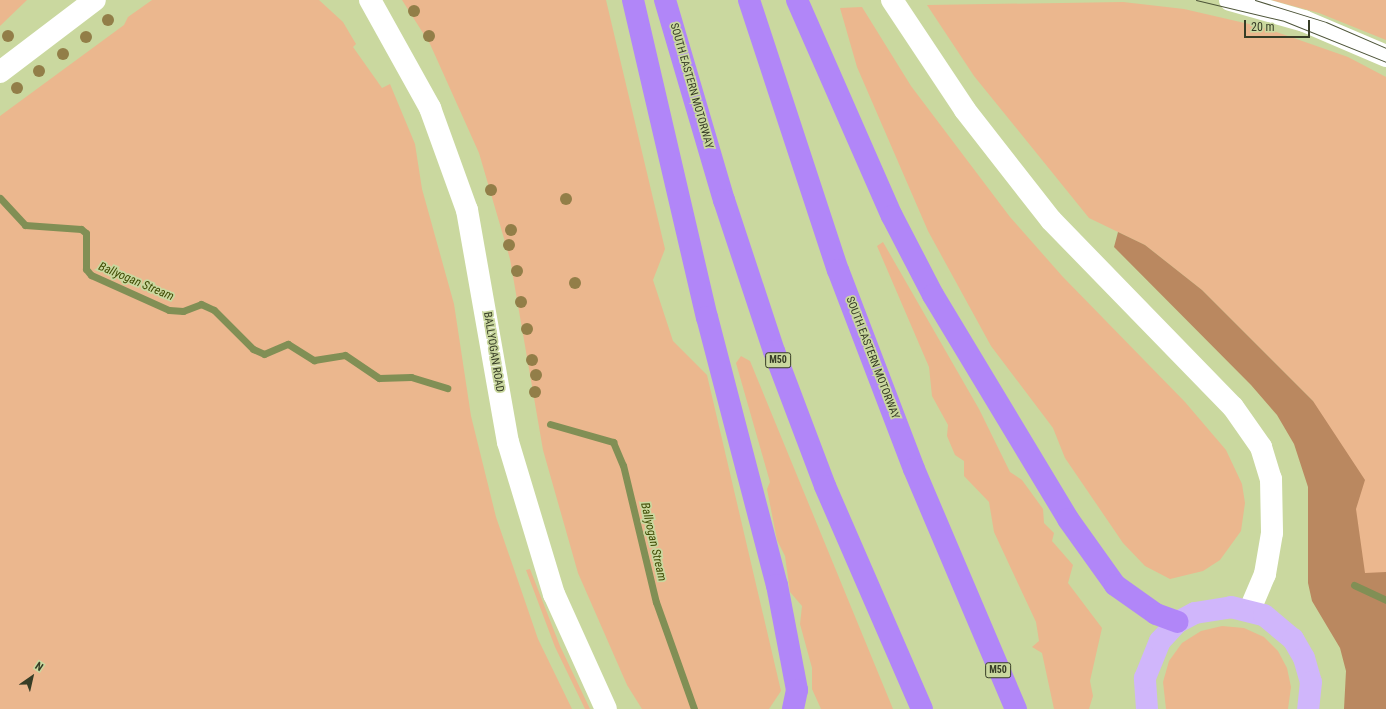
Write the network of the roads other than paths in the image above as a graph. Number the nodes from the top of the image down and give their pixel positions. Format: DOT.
graph roads {
  1 [pos="370,0"];
  2 [pos="634,0"];
  3 [pos="665,0"];
  4 [pos="749,0"];
  5 [pos="797,0"];
  6 [pos="892,0"];
  7 [pos="1230,0"];
  8 [pos="86,4"];
  9 [pos="1386,56"];
  10 [pos="0,72"];
  11 [pos="1250,610"];
  12 [pos="1178,622"];
  13 [pos="606,709"];
  14 [pos="793,709"];
  15 [pos="922,709"];
  16 [pos="1016,709"];
  17 [pos="1147,709"];
  18 [pos="1308,709"];
  1 -- 13 [label="street, BALLYOGAN ROAD"];
  2 -- 14 [label="highway"];
  3 -- 15 [label="highway, SOUTH EASTERN MOTORWAY / M50"];
  4 -- 16 [label="highway, SOUTH EASTERN MOTORWAY / M50"];
  5 -- 12 [label="highway"];
  6 -- 11 [label="street"];
  7 -- 9 [label="street"];
  8 -- 10 [label="street"];
  11 -- 12 [label="main road"];
  11 -- 18 [label="main road"];
  12 -- 17 [label="main road"];
}
